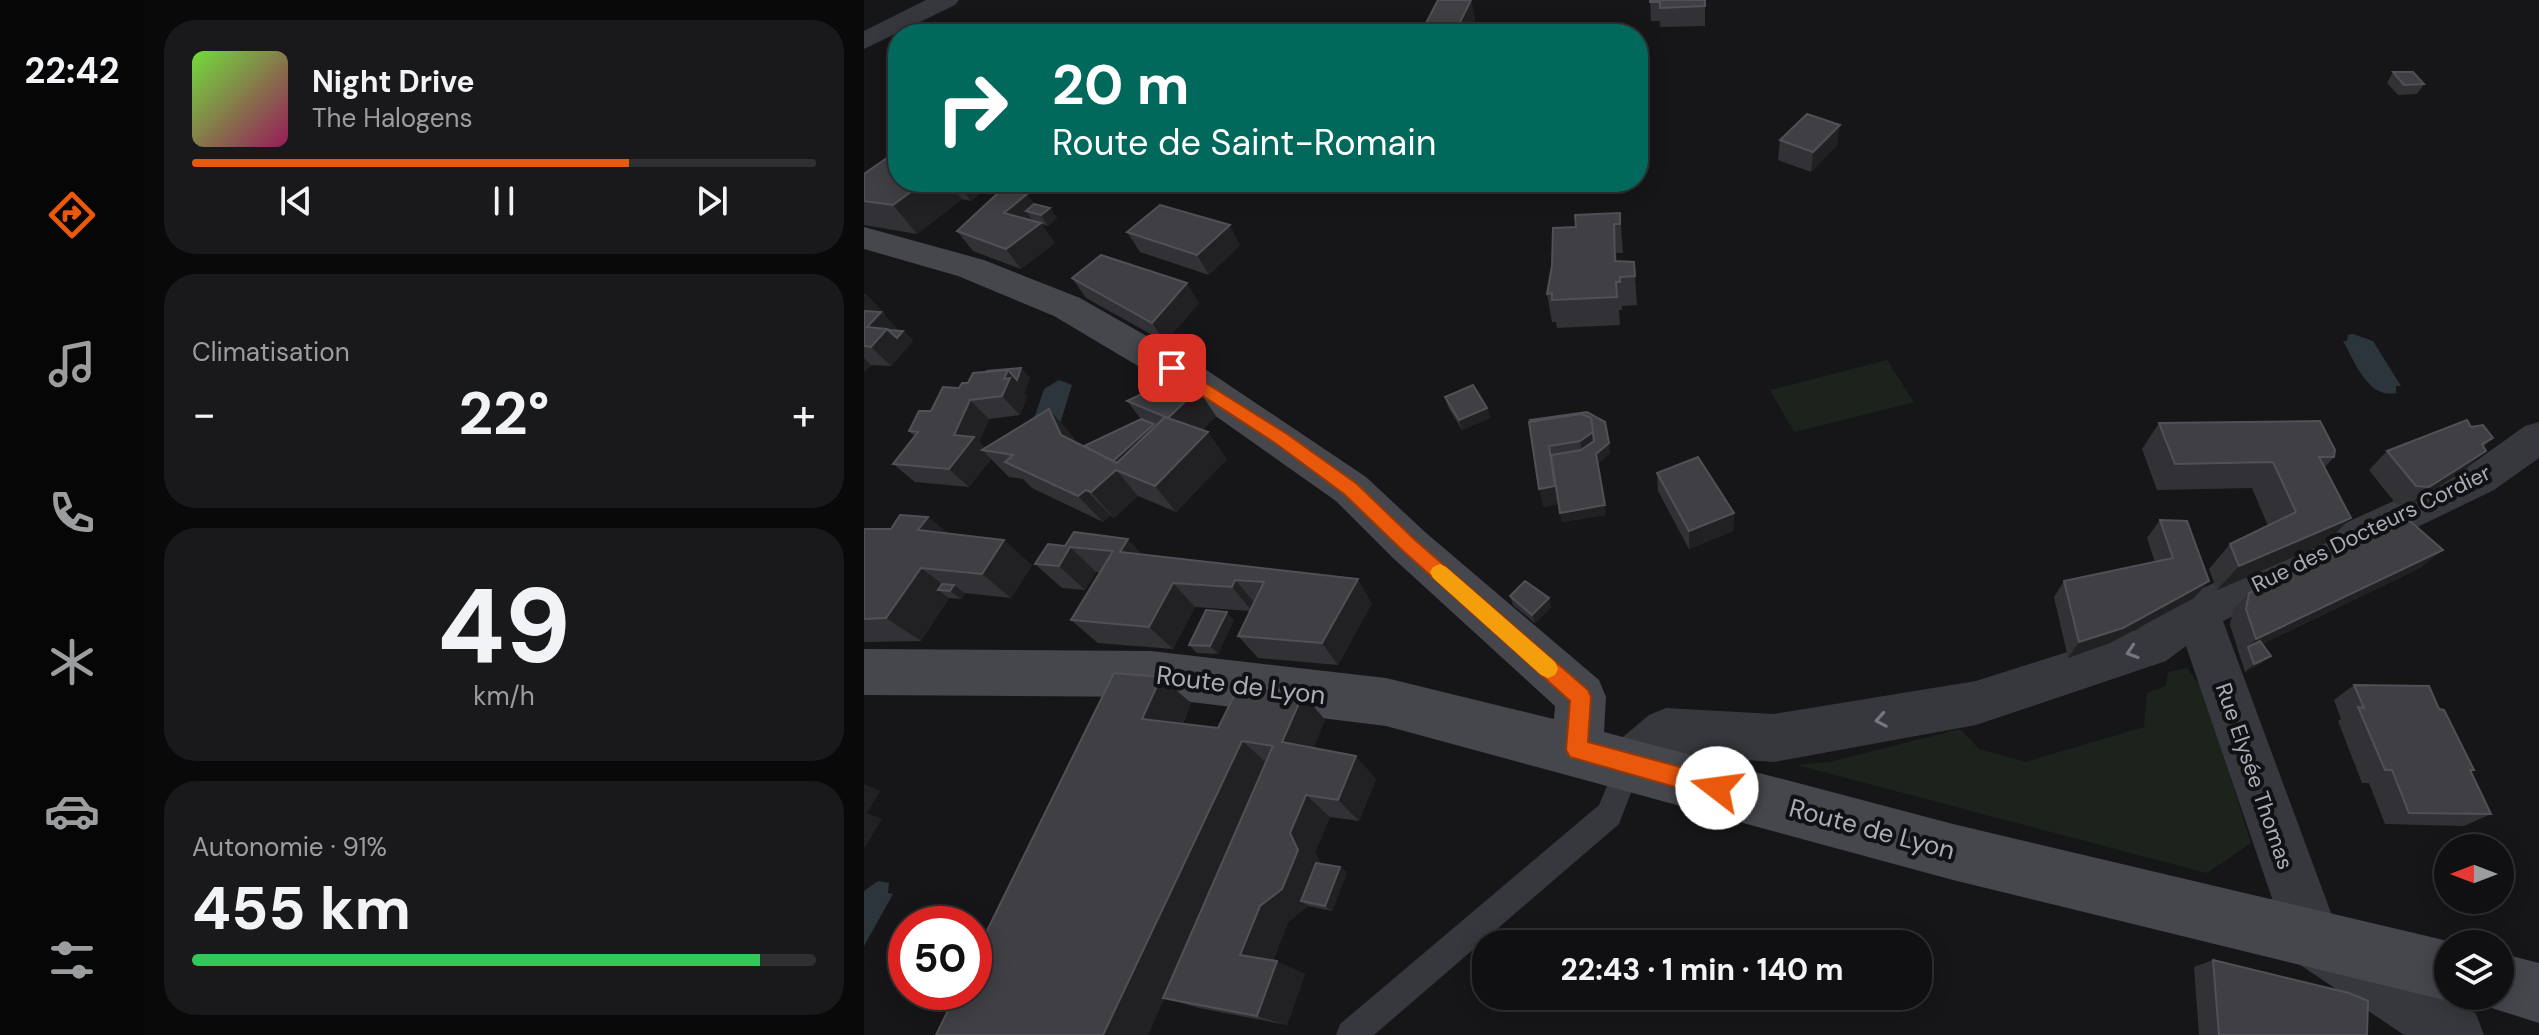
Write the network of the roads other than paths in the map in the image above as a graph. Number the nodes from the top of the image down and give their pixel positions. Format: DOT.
graph roads {
  1 [pos="946,0"];
  2 [pos="898,24"];
  3 [pos="888,29"];
  4 [pos="864,41"];
  5 [pos="864,238"];
  6 [pos="2539,437"];
  7 [pos="2197,612"];
  8 [pos="864,672"];
  9 [pos="1577,750"];
  10 [pos="1629,764"];
  11 [pos="2313,940"];
  12 [pos="2434,968"];
  13 [pos="2514,987"];
  14 [pos="2539,993"];
  15 [pos="1351,1035"];
  16 [pos="2455,1035"];
  1 -- 2 [label="street"];
  3 -- 4 [label="street"];
  5 -- 9 [label="main road"];
  6 -- 7 [label="street, Rue des Docteurs Cordier"];
  7 -- 10 [label="street, Rue des Docteurs Cordier, one-way"];
  7 -- 11 [label="street, Rue Elysée Thomas"];
  8 -- 9 [label="main road, Route de Lyon"];
  9 -- 10 [label="main road, Route de Lyon"];
  10 -- 11 [label="main road, Route de Lyon"];
  10 -- 15 [label="lane"];
  11 -- 12 [label="main road, Route de Lyon"];
  11 -- 16 [label="street"];
  13 -- 14 [label="main road"];
}
